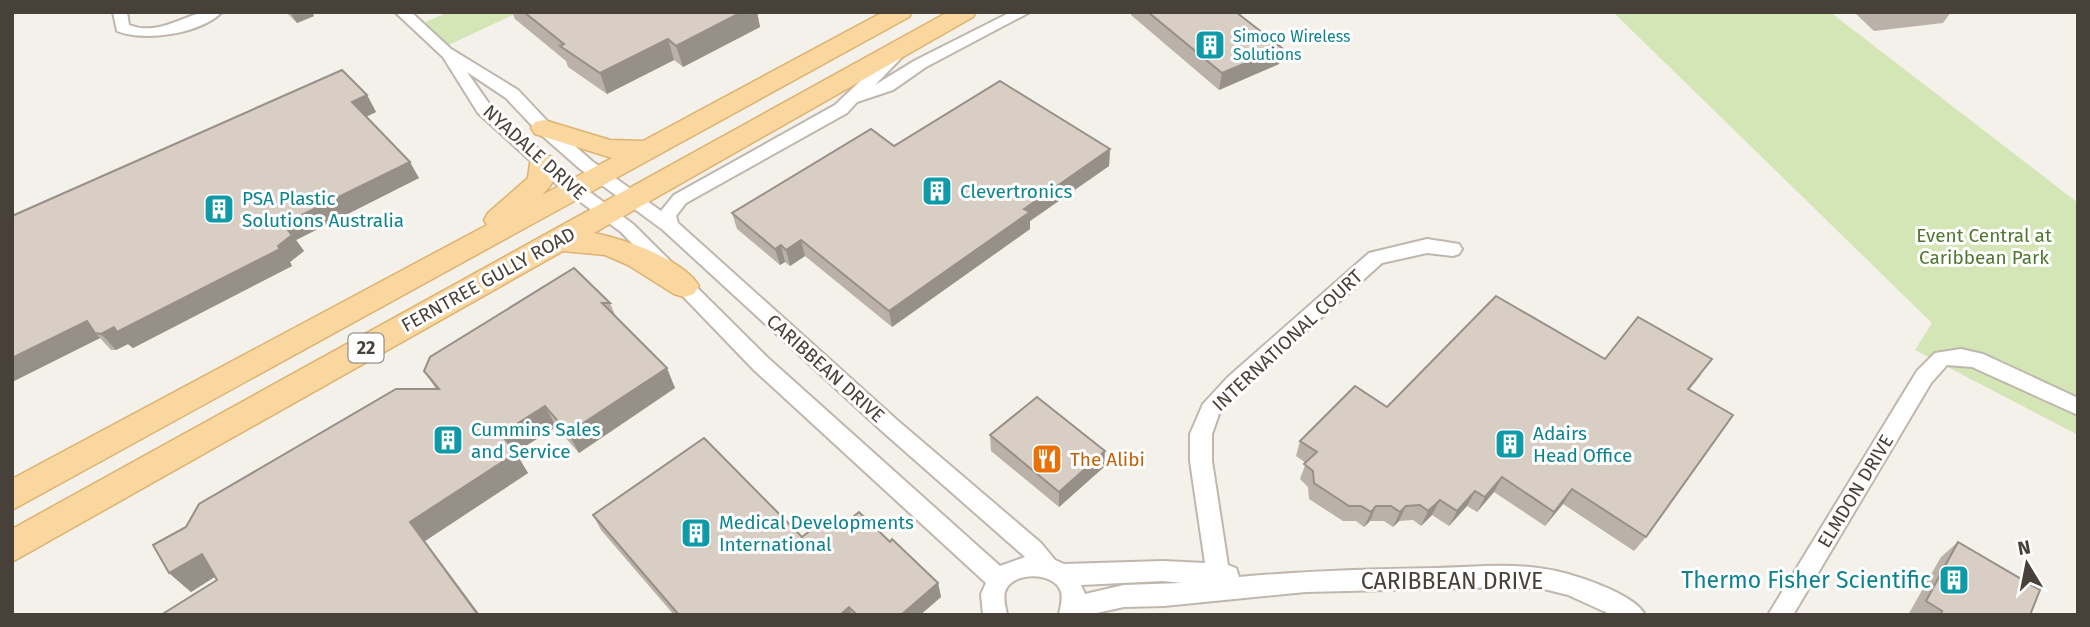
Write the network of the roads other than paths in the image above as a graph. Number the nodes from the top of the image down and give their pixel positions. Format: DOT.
graph roads {
  1 [pos="120,12"];
  2 [pos="215,12"];
  3 [pos="402,12"];
  4 [pos="901,12"];
  5 [pos="965,12"];
  6 [pos="1023,12"];
  7 [pos="913,40"];
  8 [pos="446,52"];
  9 [pos="853,98"];
  10 [pos="544,128"];
  11 [pos="803,131"];
  12 [pos="738,137"];
  13 [pos="647,150"];
  14 [pos="543,163"];
  15 [pos="600,176"];
  16 [pos="575,191"];
  17 [pos="631,198"];
  18 [pos="605,213"];
  19 [pos="669,226"];
  20 [pos="555,242"];
  21 [pos="1453,249"];
  22 [pos="464,251"];
  23 [pos="684,286"];
  24 [pos="2078,407"];
  25 [pos="12,496"];
  26 [pos="12,547"];
  27 [pos="1054,571"];
  28 [pos="999,580"];
  29 [pos="1219,581"];
  30 [pos="1072,611"];
  31 [pos="991,613"];
  32 [pos="1633,615"];
  33 [pos="1780,615"];
  1 -- 2 [label="street"];
  3 -- 8 [label="street, NYADALE DRIVE"];
  4 -- 13 [label="main road, FERNTREE GULLY ROAD / 22"];
  5 -- 7 [label="main road, FERNTREE GULLY ROAD / 22"];
  6 -- 9 [label="street"];
  7 -- 9 [label="street"];
  7 -- 12 [label="main road, FERNTREE GULLY ROAD / 22"];
  8 -- 10 [label="street, NYADALE DRIVE"];
  8 -- 14 [label="street, NYADALE DRIVE"];
  9 -- 11 [label="street"];
  10 -- 13 [label="main road"];
  10 -- 15 [label="street, NYADALE DRIVE"];
  11 -- 12 [label="street"];
  11 -- 19 [label="street"];
  12 -- 17 [label="main road, FERNTREE GULLY ROAD / 22"];
  13 -- 15 [label="main road, FERNTREE GULLY ROAD / 22"];
  14 -- 16 [label="street, NYADALE DRIVE"];
  14 -- 22 [label="main road"];
  15 -- 16 [label="main road, FERNTREE GULLY ROAD / 22"];
  15 -- 17 [label="street, CARIBBEAN DRIVE"];
  16 -- 18 [label="street, NYADALE DRIVE"];
  16 -- 22 [label="main road, FERNTREE GULLY ROAD / 22"];
  17 -- 18 [label="main road, FERNTREE GULLY ROAD / 22"];
  17 -- 19 [label="street, CARIBBEAN DRIVE"];
  18 -- 20 [label="main road, FERNTREE GULLY ROAD / 22"];
  18 -- 23 [label="street, CARIBBEAN DRIVE"];
  19 -- 27 [label="street, CARIBBEAN DRIVE"];
  20 -- 23 [label="main road"];
  20 -- 26 [label="main road, FERNTREE GULLY ROAD / 22"];
  21 -- 29 [label="street, INTERNATIONAL COURT"];
  22 -- 25 [label="main road, FERNTREE GULLY ROAD / 22"];
  23 -- 28 [label="street, CARIBBEAN DRIVE"];
  24 -- 33 [label="street, ELMDON DRIVE"];
  27 -- 28 [label="street"];
  27 -- 29 [label="street, CARIBBEAN DRIVE"];
  27 -- 30 [label="street"];
  28 -- 31 [label="street"];
  29 -- 30 [label="street, CARIBBEAN DRIVE"];
  29 -- 32 [label="street, CARIBBEAN DRIVE"];
}
